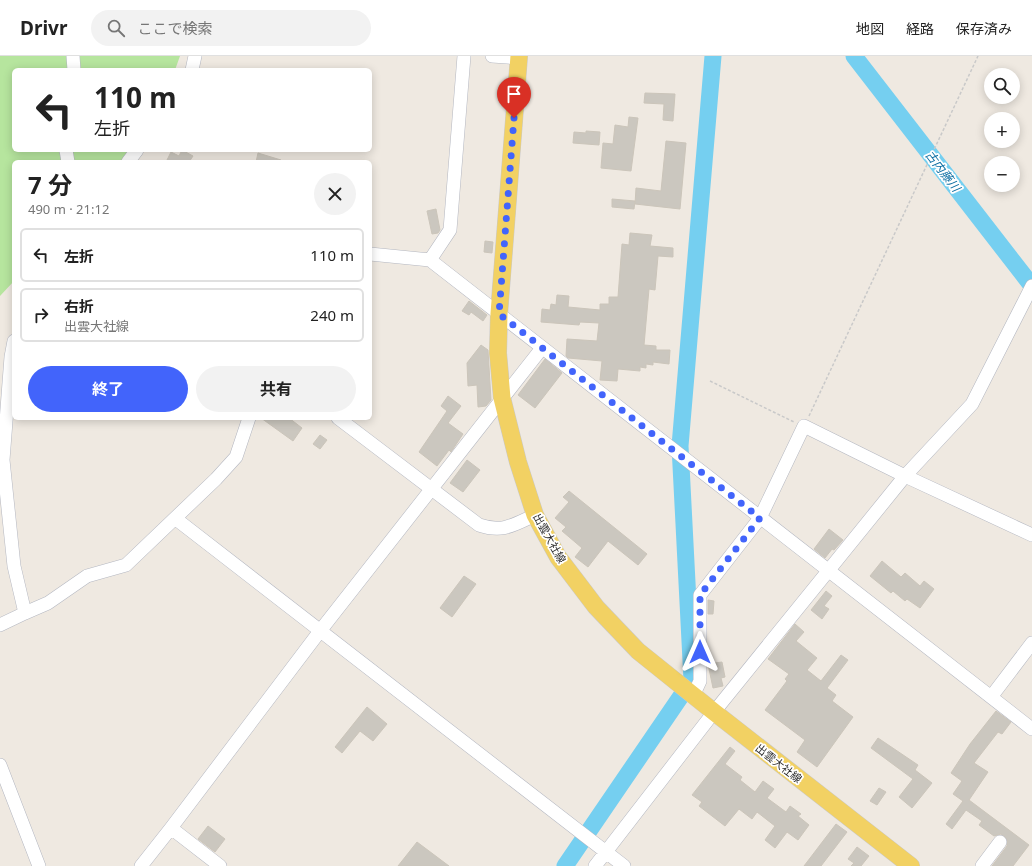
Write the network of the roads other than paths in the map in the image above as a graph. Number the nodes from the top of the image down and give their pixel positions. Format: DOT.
graph roads {
  1 [pos="72,56"];
  2 [pos="195,56"];
  3 [pos="464,56"];
  4 [pos="492,56"];
  5 [pos="519,57"];
  6 [pos="74,68"];
  7 [pos="192,68"];
  8 [pos="372,254"];
  9 [pos="430,260"];
  10 [pos="1032,286"];
  11 [pos="499,314"];
  12 [pos="542,348"];
  13 [pos="12,352"];
  14 [pos="502,398"];
  15 [pos="248,420"];
  16 [pos="341,420"];
  17 [pos="904,476"];
  18 [pos="431,490"];
  19 [pos="536,516"];
  20 [pos="760,518"];
  21 [pos="176,519"];
  22 [pos="1032,535"];
  23 [pos="829,571"];
  24 [pos="25,612"];
  25 [pos="0,625"];
  26 [pos="320,631"];
  27 [pos="1032,643"];
  28 [pos="692,695"];
  29 [pos="992,697"];
  30 [pos="714,712"];
  31 [pos="1032,729"];
  32 [pos="0,765"];
  33 [pos="171,828"];
  34 [pos="1000,842"];
  35 [pos="606,852"];
  36 [pos="39,866"];
  37 [pos="141,866"];
  38 [pos="220,866"];
  39 [pos="595,866"];
  40 [pos="624,866"];
  41 [pos="911,866"];
  42 [pos="982,866"];
  1 -- 6 [label="street"];
  2 -- 7 [label="street"];
  3 -- 9 [label="street"];
  4 -- 5 [label="street"];
  5 -- 11 [label="main road, 出雲大社線"];
  8 -- 9 [label="street"];
  9 -- 11 [label="street"];
  10 -- 17 [label="street"];
  11 -- 12 [label="street"];
  11 -- 14 [label="main road, 出雲大社線"];
  12 -- 14 [label="street"];
  12 -- 20 [label="street"];
  13 -- 24 [label="street"];
  14 -- 18 [label="street"];
  14 -- 19 [label="main road, 出雲大社線"];
  15 -- 21 [label="street"];
  16 -- 18 [label="street"];
  17 -- 20 [label="street"];
  17 -- 22 [label="street"];
  17 -- 23 [label="street"];
  18 -- 19 [label="street"];
  18 -- 26 [label="street"];
  19 -- 28 [label="main road, 出雲大社線"];
  20 -- 23 [label="street"];
  20 -- 28 [label="street"];
  21 -- 24 [label="street"];
  21 -- 26 [label="street"];
  23 -- 29 [label="street"];
  23 -- 30 [label="street"];
  24 -- 25 [label="street"];
  26 -- 33 [label="street"];
  26 -- 35 [label="street"];
  27 -- 29 [label="street"];
  28 -- 30 [label="main road, 出雲大社線"];
  29 -- 31 [label="street"];
  30 -- 35 [label="street"];
  30 -- 41 [label="main road, 出雲大社線"];
  32 -- 36 [label="street"];
  33 -- 37 [label="street"];
  33 -- 38 [label="street"];
  34 -- 42 [label="street"];
  35 -- 39 [label="street"];
  35 -- 40 [label="street"];
}
